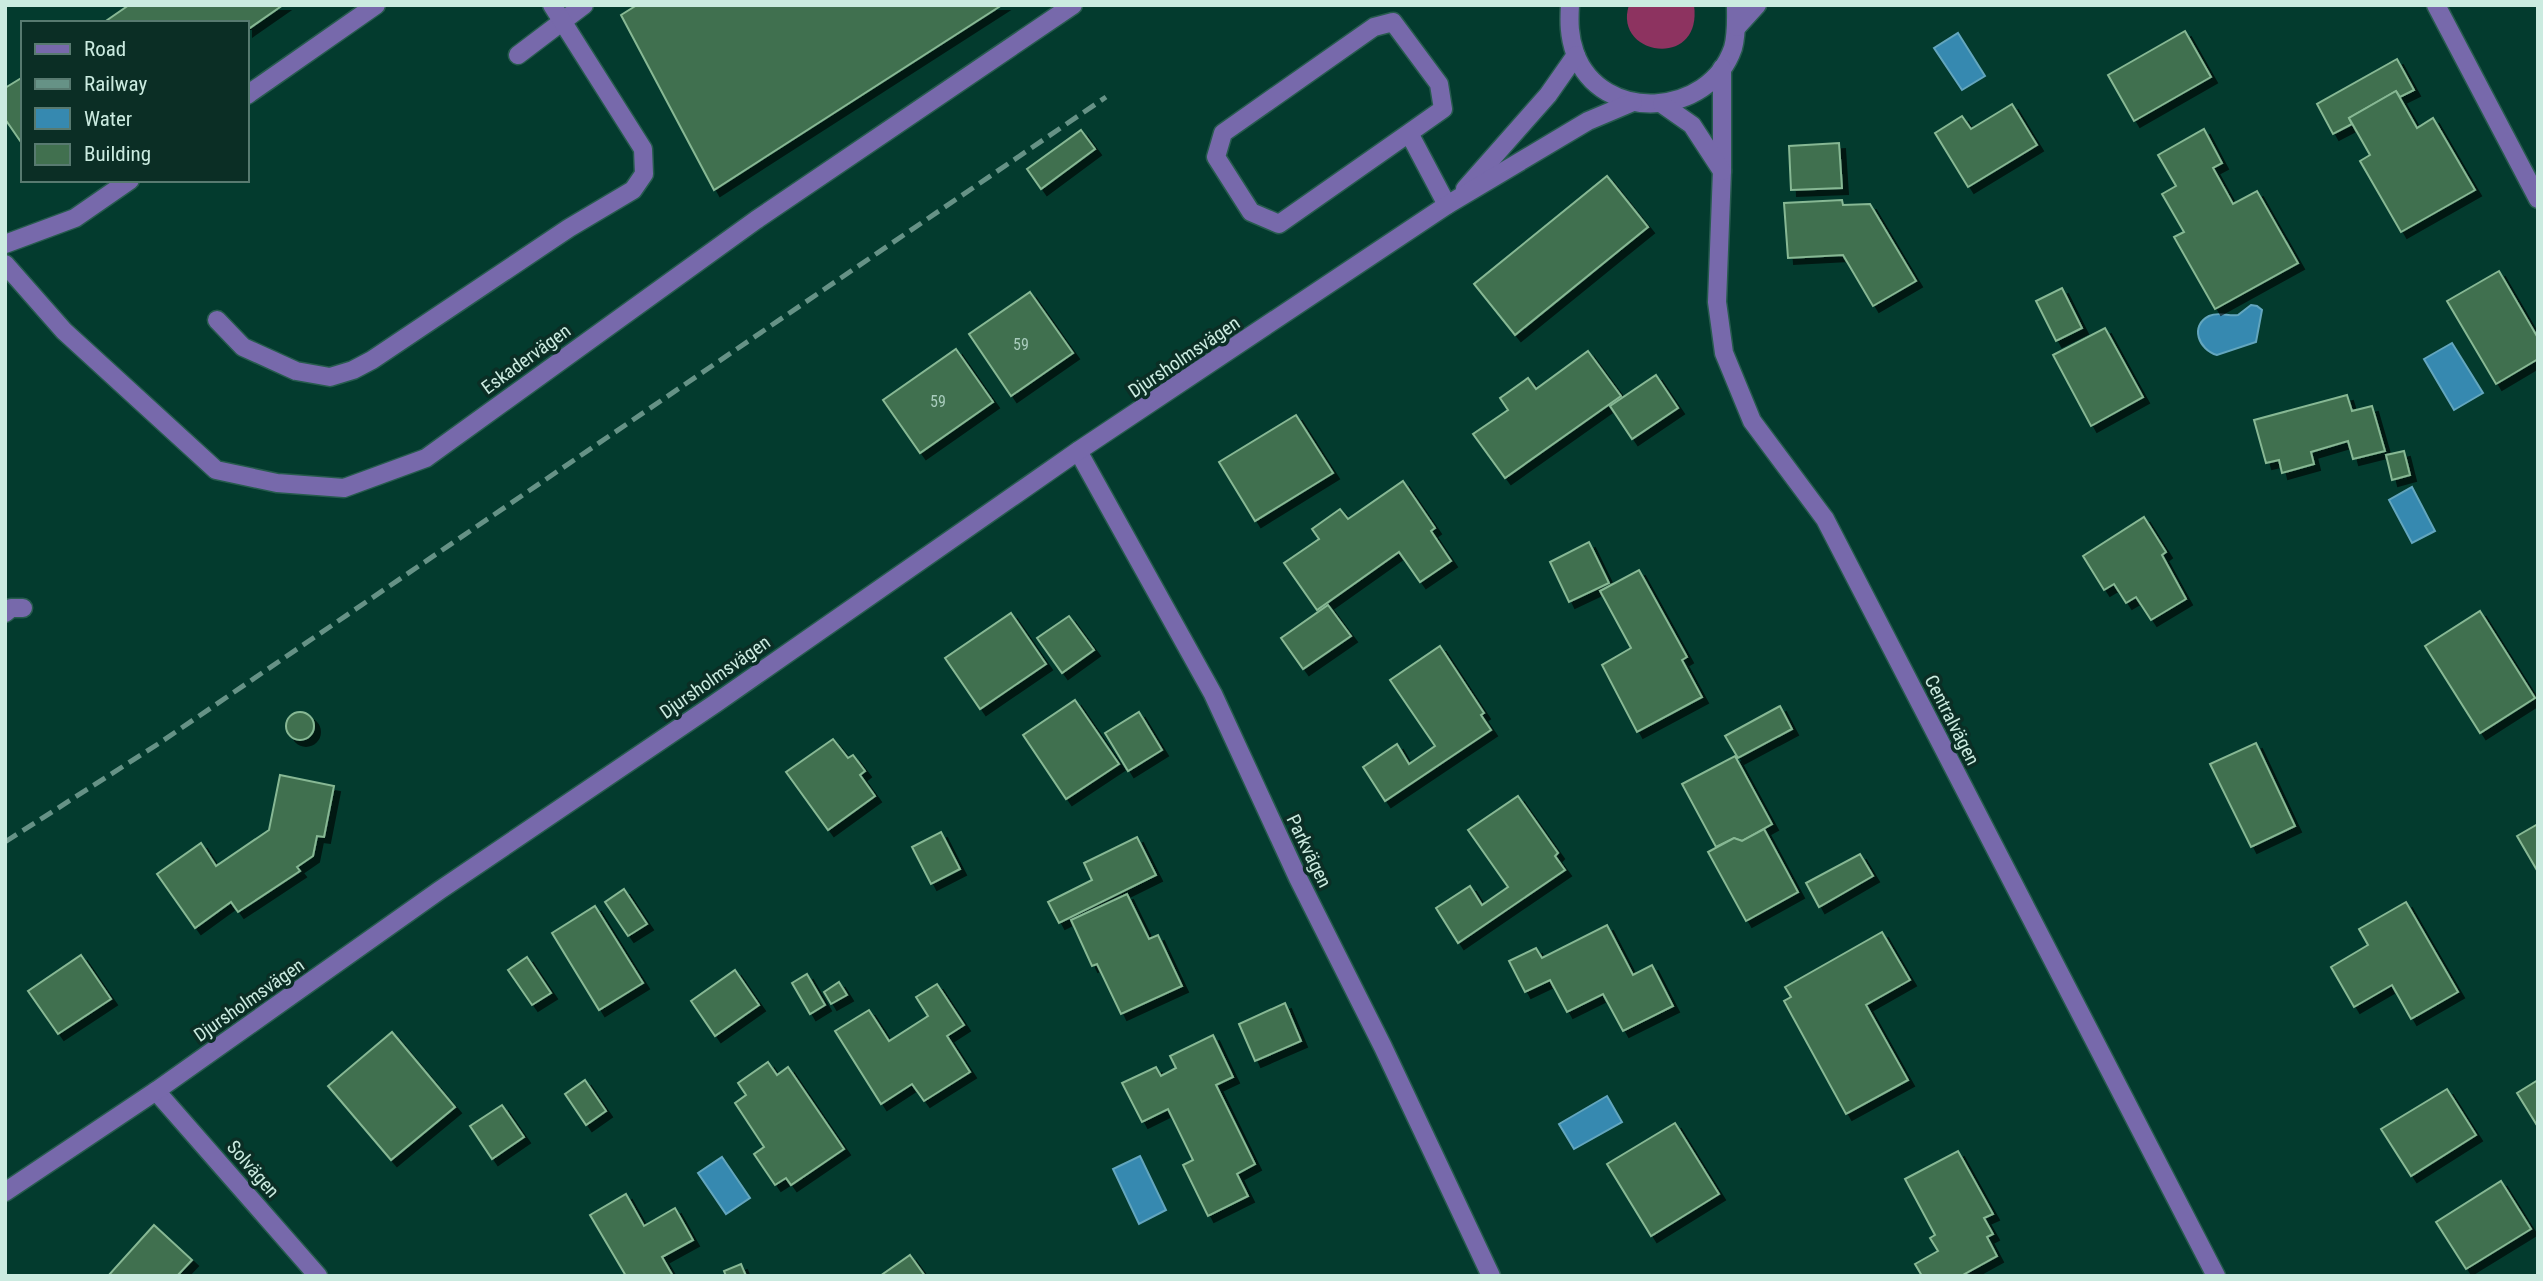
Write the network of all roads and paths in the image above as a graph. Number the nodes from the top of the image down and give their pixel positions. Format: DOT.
graph roads {
  1 [pos="376,5"];
  2 [pos="552,5"];
  3 [pos="584,5"];
  4 [pos="1073,5"];
  5 [pos="1570,5"];
  6 [pos="1735,5"];
  7 [pos="1757,5"];
  8 [pos="2435,5"];
  9 [pos="562,21"];
  10 [pos="1737,27"];
  11 [pos="518,55"];
  12 [pos="1576,55"];
  13 [pos="1723,68"];
  14 [pos="248,93"];
  15 [pos="1633,102"];
  16 [pos="1662,104"];
  17 [pos="1409,133"];
  18 [pos="1722,172"];
  19 [pos="127,182"];
  20 [pos="2538,199"];
  21 [pos="1450,203"];
  22 [pos="5,244"];
  23 [pos="5,264"];
  24 [pos="217,320"];
  25 [pos="1077,451"];
  26 [pos="156,1091"];
  27 [pos="5,1192"];
  28 [pos="317,1276"];
  29 [pos="1491,1276"];
  30 [pos="2216,1276"];
  1 -- 14 [label="street"];
  2 -- 9 [label="street"];
  3 -- 9 [label="street"];
  4 -- 23 [label="street, Eskadervägen"];
  5 -- 12 [label="street"];
  6 -- 10 [label="street"];
  7 -- 10 [label="street"];
  8 -- 20 [label="street"];
  9 -- 11 [label="street"];
  9 -- 24 [label="street"];
  10 -- 13 [label="street"];
  12 -- 15 [label="street"];
  12 -- 21 [label="street, Djursholmsvägen"];
  13 -- 16 [label="street"];
  13 -- 18 [label="street, Centralvägen"];
  15 -- 16 [label="street"];
  15 -- 21 [label="street, Djursholmsvägen"];
  16 -- 18 [label="street"];
  17 -- 17 [label="street"];
  17 -- 21 [label="street"];
  18 -- 30 [label="street, Centralvägen"];
  19 -- 22 [label="street"];
  21 -- 25 [label="street, Djursholmsvägen"];
  25 -- 26 [label="street, Djursholmsvägen"];
  25 -- 29 [label="street, Parkvägen"];
  26 -- 27 [label="street, Djursholmsvägen"];
  26 -- 28 [label="street, Solvägen"];
}
